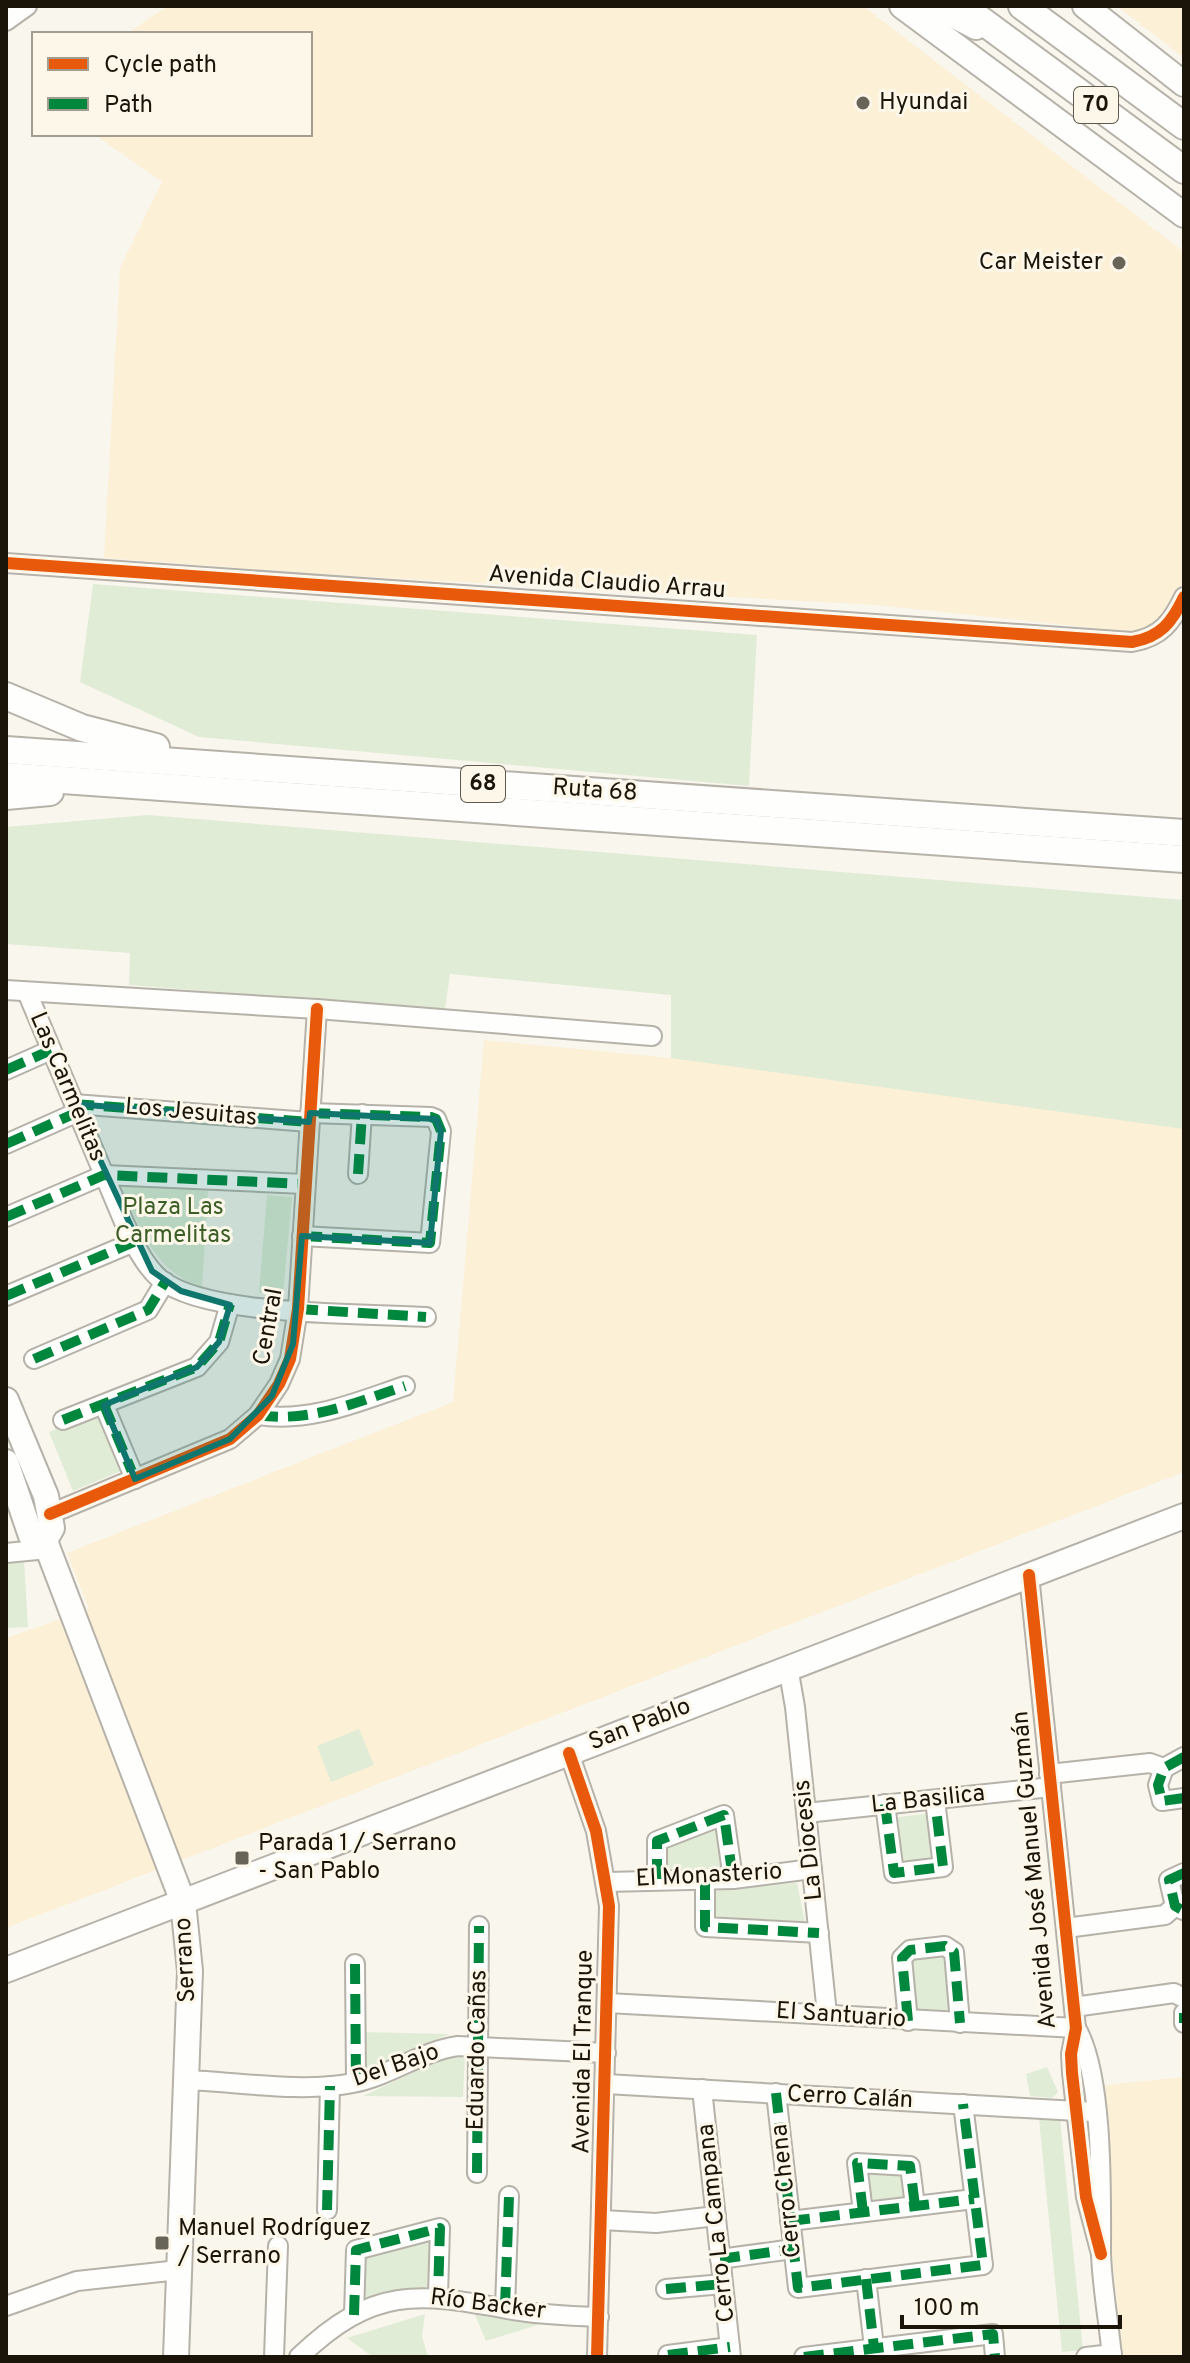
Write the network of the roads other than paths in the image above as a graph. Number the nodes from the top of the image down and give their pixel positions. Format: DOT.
graph roads {
  1 [pos="27,6"];
  2 [pos="902,6"];
  3 [pos="938,6"];
  4 [pos="962,6"];
  5 [pos="1022,6"];
  6 [pos="1085,6"];
  7 [pos="6,21"];
  8 [pos="1009,40"];
  9 [pos="1184,84"];
  10 [pos="1184,126"];
  11 [pos="1184,170"];
  12 [pos="1184,215"];
  13 [pos="6,563"];
  14 [pos="1184,597"];
  15 [pos="6,696"];
  16 [pos="6,750"];
  17 [pos="294,770"];
  18 [pos="6,776"];
  19 [pos="133,785"];
  20 [pos="6,796"];
  21 [pos="1184,833"];
  22 [pos="1184,859"];
  23 [pos="6,990"];
  24 [pos="27,992"];
  25 [pos="317,1009"];
  26 [pos="652,1036"];
  27 [pos="51,1050"];
  28 [pos="6,1070"];
  29 [pos="76,1108"];
  30 [pos="362,1114"];
  31 [pos="310,1118"];
  32 [pos="6,1144"];
  33 [pos="358,1174"];
  34 [pos="104,1175"];
  35 [pos="304,1184"];
  36 [pos="6,1217"];
  37 [pos="302,1236"];
  38 [pos="134,1242"];
  39 [pos="165,1282"];
  40 [pos="6,1296"];
  41 [pos="230,1304"];
  42 [pos="298,1309"];
  43 [pos="426,1317"];
  44 [pos="34,1359"];
  45 [pos="405,1386"];
  46 [pos="6,1400"];
  47 [pos="104,1405"];
  48 [pos="258,1415"];
  49 [pos="63,1420"];
  50 [pos="6,1462"];
  51 [pos="135,1479"];
  52 [pos="50,1514"];
  53 [pos="1184,1516"];
  54 [pos="46,1544"];
  55 [pos="6,1553"];
  56 [pos="1029,1575"];
  57 [pos="788,1667"];
  58 [pos="569,1753"];
  59 [pos="1184,1757"];
  60 [pos="1164,1768"];
  61 [pos="1050,1780"];
  62 [pos="1184,1798"];
  63 [pos="935,1800"];
  64 [pos="885,1804"];
  65 [pos="806,1813"];
  66 [pos="812,1869"];
  67 [pos="1184,1873"];
  68 [pos="657,1879"];
  69 [pos="733,1879"];
  70 [pos="705,1880"];
  71 [pos="606,1882"];
  72 [pos="183,1902"];
  73 [pos="1180,1908"];
  74 [pos="479,1926"];
  75 [pos="1066,1928"];
  76 [pos="819,1933"];
  77 [pos="355,1964"];
  78 [pos="6,1970"];
  79 [pos="1184,1998"];
  80 [pos="607,2003"];
  81 [pos="1074,2007"];
  82 [pos="1184,2013"];
  83 [pos="827,2014"];
  84 [pos="908,2021"];
  85 [pos="960,2023"];
  86 [pos="1184,2023"];
  87 [pos="1076,2028"];
  88 [pos="479,2045"];
  89 [pos="606,2053"];
  90 [pos="186,2080"];
  91 [pos="356,2082"];
  92 [pos="606,2084"];
  93 [pos="330,2086"];
  94 [pos="702,2089"];
  95 [pos="776,2093"];
  96 [pos="963,2104"];
  97 [pos="1085,2112"];
  98 [pos="477,2173"];
  99 [pos="509,2196"];
  100 [pos="974,2199"];
  101 [pos="915,2206"];
  102 [pos="327,2210"];
  103 [pos="863,2212"];
  104 [pos="716,2216"];
  105 [pos="602,2220"];
  106 [pos="790,2221"];
  107 [pos="278,2246"];
  108 [pos="793,2249"];
  109 [pos="720,2259"];
  110 [pos="179,2270"];
  111 [pos="866,2279"];
  112 [pos="723,2284"];
  113 [pos="666,2289"];
  114 [pos="438,2296"];
  115 [pos="6,2306"];
  116 [pos="505,2307"];
  117 [pos="354,2315"];
  118 [pos="599,2317"];
  119 [pos="874,2347"];
  120 [pos="730,2352"];
  121 [pos="668,2355"];
  122 [pos="1112,2355"];
  123 [pos="176,2357"];
  124 [pos="274,2357"];
  125 [pos="299,2357"];
  126 [pos="597,2357"];
  127 [pos="804,2357"];
  128 [pos="995,2357"];
  129 [pos="1086,2357"];
  1 -- 7 [label="street"];
  2 -- 12 [label="main road"];
  3 -- 8 [label="highway"];
  4 -- 8 [label="highway, 70"];
  5 -- 10 [label="highway, 70"];
  6 -- 9 [label="main road"];
  8 -- 11 [label="highway, 70"];
  13 -- 14 [label="street, Avenida Claudio Arrau"];
  15 -- 17 [label="highway"];
  16 -- 17 [label="highway, Ruta 68 / 68"];
  17 -- 21 [label="highway, Ruta 68 / 68"];
  18 -- 19 [label="highway, Ruta 68 / 68"];
  19 -- 20 [label="highway"];
  19 -- 22 [label="highway, Ruta 68 / 68"];
  23 -- 24 [label="street"];
  24 -- 25 [label="street"];
  24 -- 27 [label="street, Las Carmelitas"];
  25 -- 26 [label="street"];
  25 -- 31 [label="street, Central"];
  27 -- 28 [label="street"];
  27 -- 29 [label="street, Las Carmelitas"];
  29 -- 31 [label="street, Los Jesuitas"];
  29 -- 32 [label="street, Los Jesuitas"];
  29 -- 34 [label="street, Las Carmelitas"];
  30 -- 31 [label="street, Los Jesuitas"];
  30 -- 33 [label="street"];
  30 -- 37 [label="street, Los Jesuitas"];
  31 -- 35 [label="street, Central"];
  34 -- 35 [label="street"];
  34 -- 36 [label="street"];
  34 -- 38 [label="street, Las Carmelitas"];
  35 -- 37 [label="street, Central"];
  37 -- 42 [label="street, Central"];
  38 -- 39 [label="street, Las Carmelitas"];
  38 -- 40 [label="street"];
  39 -- 41 [label="street, Las Carmelitas"];
  39 -- 44 [label="street"];
  41 -- 42 [label="street, Las Carmelitas"];
  41 -- 47 [label="street"];
  42 -- 43 [label="street, Las Carmelitas"];
  42 -- 48 [label="street, Central"];
  45 -- 48 [label="street"];
  46 -- 52 [label="main road"];
  47 -- 49 [label="street"];
  47 -- 51 [label="street"];
  48 -- 51 [label="street, Central"];
  50 -- 54 [label="main road, Serrano"];
  51 -- 52 [label="street, Central"];
  52 -- 54 [label="main road"];
  53 -- 56 [label="main road, San Pablo"];
  54 -- 55 [label="street"];
  54 -- 72 [label="main road, Serrano"];
  56 -- 57 [label="main road, San Pablo"];
  56 -- 61 [label="street, Avenida José Manuel Guzmán"];
  57 -- 58 [label="main road, San Pablo"];
  57 -- 65 [label="street, La Diocesis"];
  58 -- 71 [label="street, Avenida El Tranque"];
  58 -- 72 [label="main road, San Pablo"];
  59 -- 60 [label="street"];
  60 -- 61 [label="street, La Basilica"];
  60 -- 62 [label="street"];
  61 -- 63 [label="street, La Basilica"];
  61 -- 75 [label="street, Avenida José Manuel Guzmán"];
  63 -- 64 [label="street, La Basilica"];
  63 -- 64 [label="street"];
  64 -- 65 [label="street, La Basilica"];
  65 -- 66 [label="street, La Diocesis"];
  66 -- 69 [label="street, El Monasterio"];
  66 -- 76 [label="street, La Diocesis"];
  67 -- 73 [label="street"];
  68 -- 69 [label="street"];
  68 -- 70 [label="street, El Monasterio"];
  68 -- 71 [label="street, El Monasterio"];
  69 -- 70 [label="street, El Monasterio"];
  70 -- 76 [label="street"];
  71 -- 80 [label="street, Avenida El Tranque"];
  72 -- 78 [label="main road, San Pablo"];
  72 -- 90 [label="main road, Serrano"];
  73 -- 75 [label="street"];
  74 -- 88 [label="street, Eduardo Cañas"];
  75 -- 81 [label="street, Avenida José Manuel Guzmán"];
  76 -- 83 [label="street, La Diocesis"];
  77 -- 91 [label="street"];
  79 -- 81 [label="street"];
  80 -- 83 [label="street, El Santuario"];
  80 -- 89 [label="street, Avenida El Tranque"];
  81 -- 87 [label="street, Avenida José Manuel Guzmán"];
  82 -- 86 [label="street"];
  83 -- 84 [label="street, El Santuario"];
  84 -- 85 [label="street, El Santuario"];
  84 -- 85 [label="street"];
  85 -- 87 [label="street, El Santuario"];
  87 -- 97 [label="street, Avenida José Manuel Guzmán"];
  88 -- 89 [label="street, Del Bajo"];
  88 -- 91 [label="street, Del Bajo"];
  88 -- 98 [label="street, Eduardo Cañas"];
  89 -- 92 [label="street, Avenida El Tranque"];
  90 -- 93 [label="street, Del Bajo"];
  90 -- 110 [label="main road, Serrano"];
  91 -- 93 [label="street, Del Bajo"];
  92 -- 94 [label="street, Cerro Calán"];
  92 -- 105 [label="street, Avenida El Tranque"];
  93 -- 102 [label="street"];
  94 -- 95 [label="street, Cerro Calán"];
  94 -- 104 [label="street, Cerro La Campana"];
  95 -- 96 [label="street, Cerro Calán"];
  95 -- 106 [label="street, Cerro Chena"];
  96 -- 97 [label="street, Cerro Calán"];
  96 -- 100 [label="street"];
  97 -- 122 [label="street, Avenida José Manuel Guzmán"];
  99 -- 116 [label="street"];
  100 -- 101 [label="street"];
  100 -- 111 [label="street"];
  101 -- 103 [label="street"];
  101 -- 103 [label="street"];
  103 -- 106 [label="street"];
  104 -- 105 [label="street"];
  104 -- 109 [label="street, Cerro La Campana"];
  105 -- 118 [label="street, Avenida El Tranque"];
  106 -- 108 [label="street, Cerro Chena"];
  107 -- 124 [label="street"];
  108 -- 109 [label="street"];
  108 -- 111 [label="street, Cerro Chena"];
  109 -- 112 [label="street, Cerro La Campana"];
  110 -- 115 [label="street"];
  110 -- 123 [label="main road, Serrano"];
  111 -- 119 [label="street"];
  112 -- 113 [label="street"];
  112 -- 120 [label="street, Cerro La Campana"];
  114 -- 116 [label="street, Río Backer"];
  114 -- 117 [label="street, Río Backer"];
  114 -- 117 [label="street"];
  116 -- 118 [label="street, Río Backer"];
  117 -- 125 [label="street, Río Backer"];
  118 -- 126 [label="street, Avenida El Tranque"];
  119 -- 127 [label="street"];
  119 -- 128 [label="street"];
  120 -- 121 [label="street"];
  122 -- 129 [label="street"];
}
